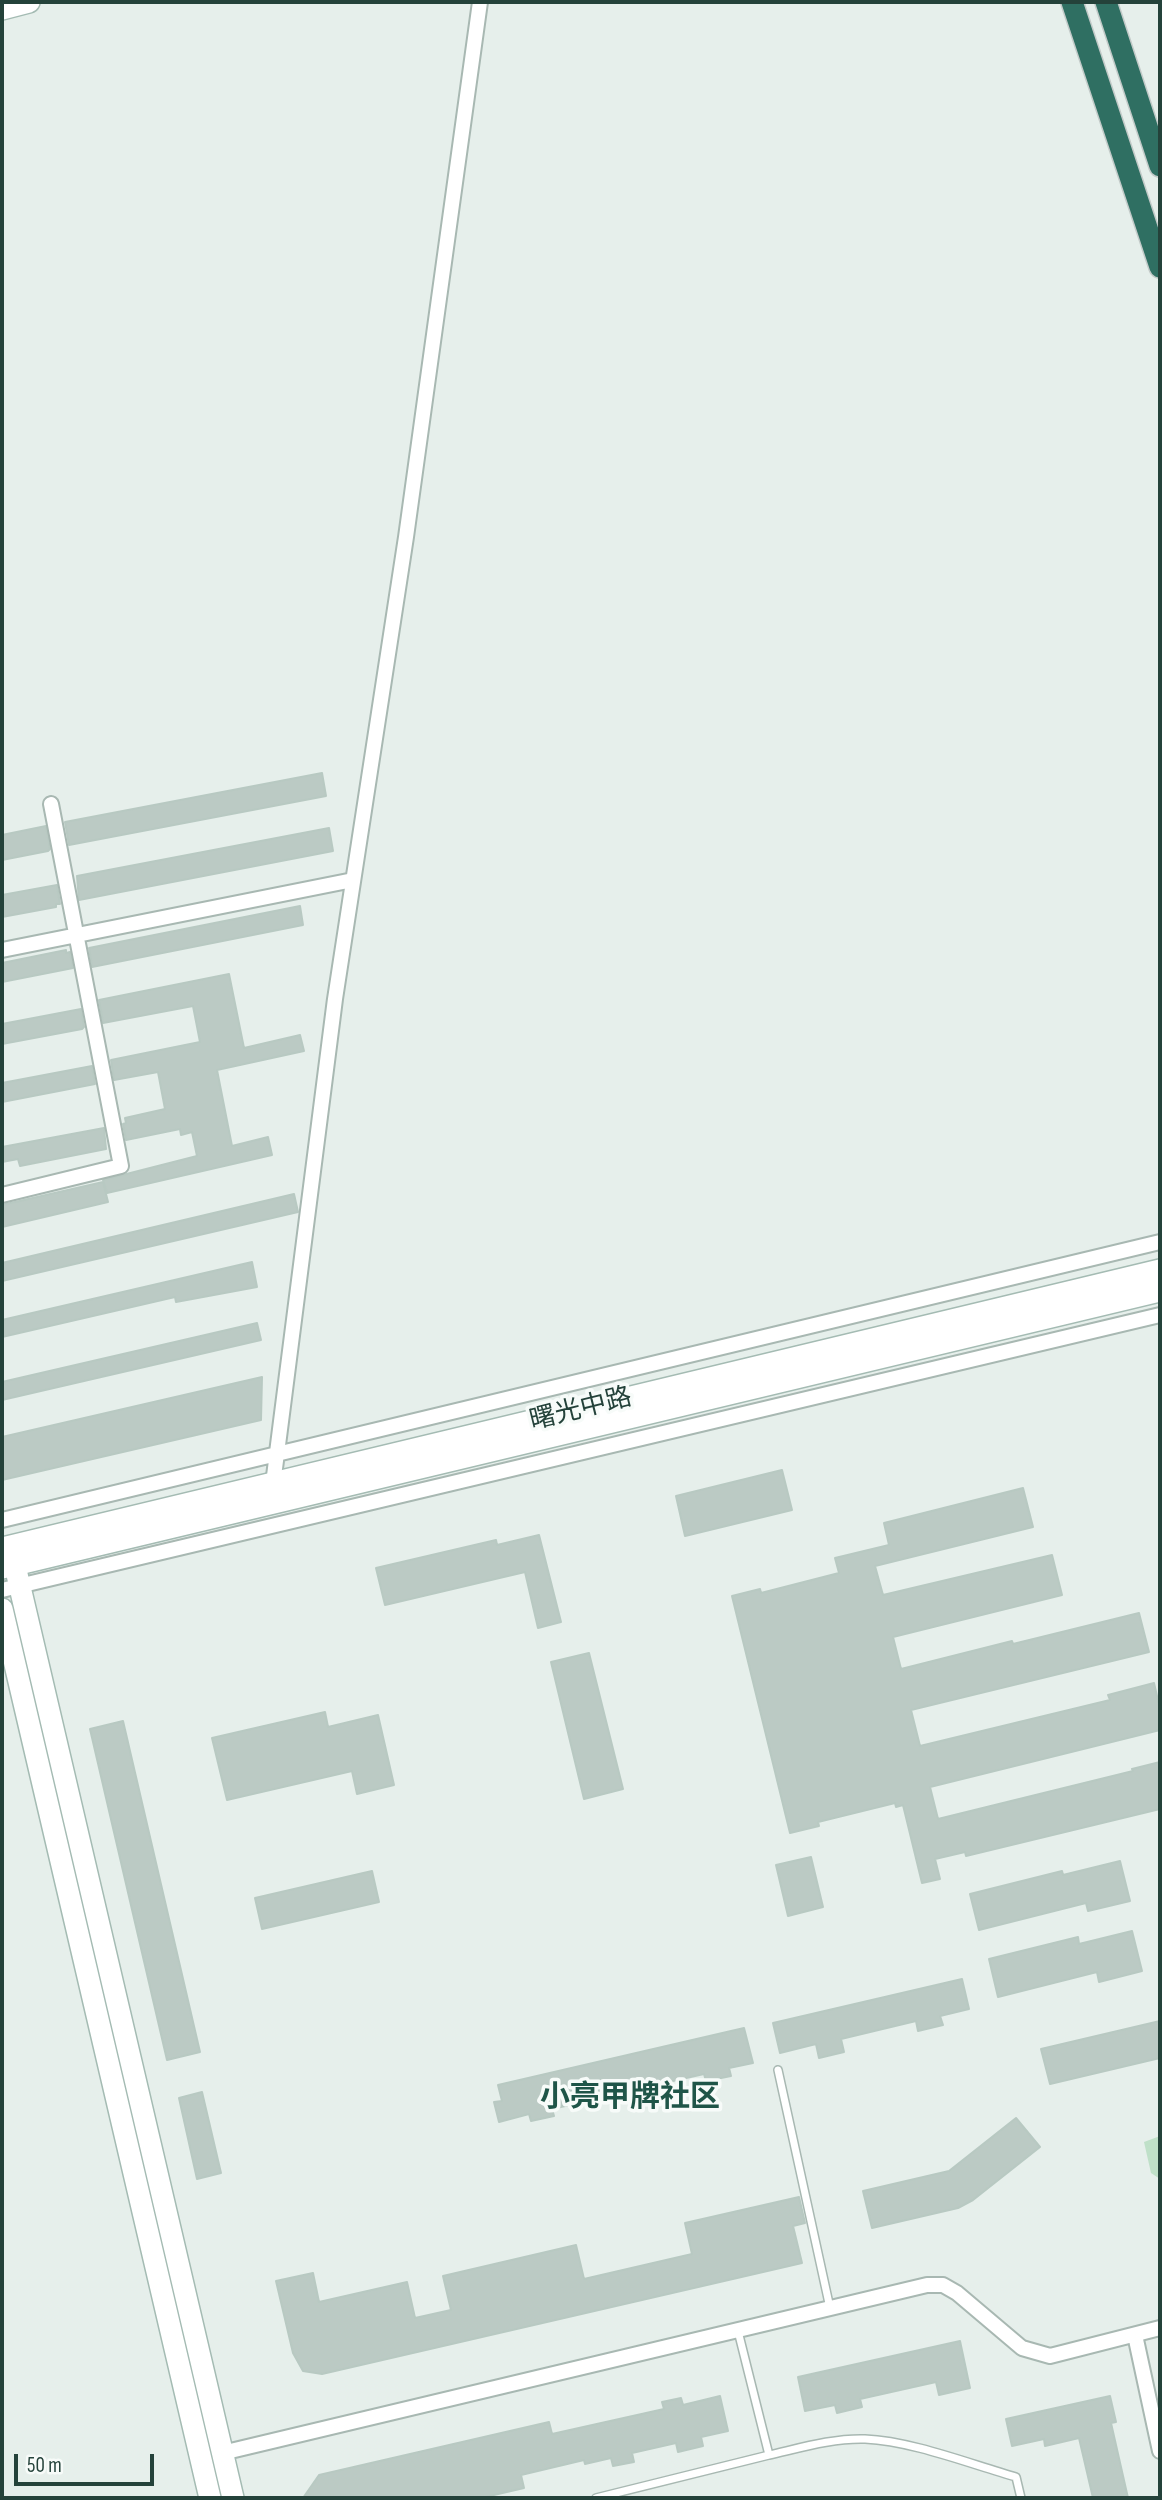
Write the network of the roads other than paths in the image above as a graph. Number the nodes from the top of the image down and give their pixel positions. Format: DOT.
graph roads {
  1 [pos="29,2"];
  2 [pos="480,2"];
  3 [pos="1072,2"];
  4 [pos="1106,2"];
  5 [pos="2,9"];
  6 [pos="1160,166"];
  7 [pos="1160,267"];
  8 [pos="51,804"];
  9 [pos="353,880"];
  10 [pos="76,935"];
  11 [pos="2,950"];
  12 [pos="2,1195"];
  13 [pos="1160,1242"];
  14 [pos="1160,1270"];
  15 [pos="1160,1291"];
  16 [pos="1160,1315"];
  17 [pos="276,1454"];
  18 [pos="273,1484"];
  19 [pos="2,1520"];
  20 [pos="8,1568"];
  21 [pos="2,1609"];
  22 [pos="778,2070"];
  23 [pos="830,2308"];
  24 [pos="1160,2329"];
  25 [pos="738,2330"];
  26 [pos="1135,2335"];
  27 [pos="1160,2451"];
  28 [pos="222,2453"];
  29 [pos="769,2455"];
  30 [pos="210,2498"];
  31 [pos="233,2498"];
  32 [pos="596,2498"];
  33 [pos="1021,2498"];
  1 -- 5 [label="main road"];
  2 -- 9 [label="street"];
  3 -- 7 [label="highway"];
  4 -- 6 [label="highway"];
  8 -- 10 [label="street"];
  9 -- 10 [label="street"];
  9 -- 17 [label="street"];
  10 -- 11 [label="street"];
  10 -- 12 [label="street"];
  13 -- 17 [label="street"];
  14 -- 18 [label="main road, 曙光中路"];
  15 -- 20 [label="main road, 曙光中路"];
  16 -- 20 [label="street"];
  17 -- 18 [label="street"];
  17 -- 19 [label="street"];
  18 -- 20 [label="main road, 曙光中路"];
  20 -- 28 [label="main road"];
  21 -- 30 [label="main road"];
  22 -- 23 [label="lane"];
  23 -- 25 [label="street"];
  23 -- 26 [label="street"];
  24 -- 26 [label="street"];
  25 -- 28 [label="street"];
  25 -- 29 [label="lane"];
  26 -- 27 [label="street"];
  28 -- 31 [label="main road"];
  29 -- 32 [label="lane"];
  29 -- 33 [label="lane"];
}
